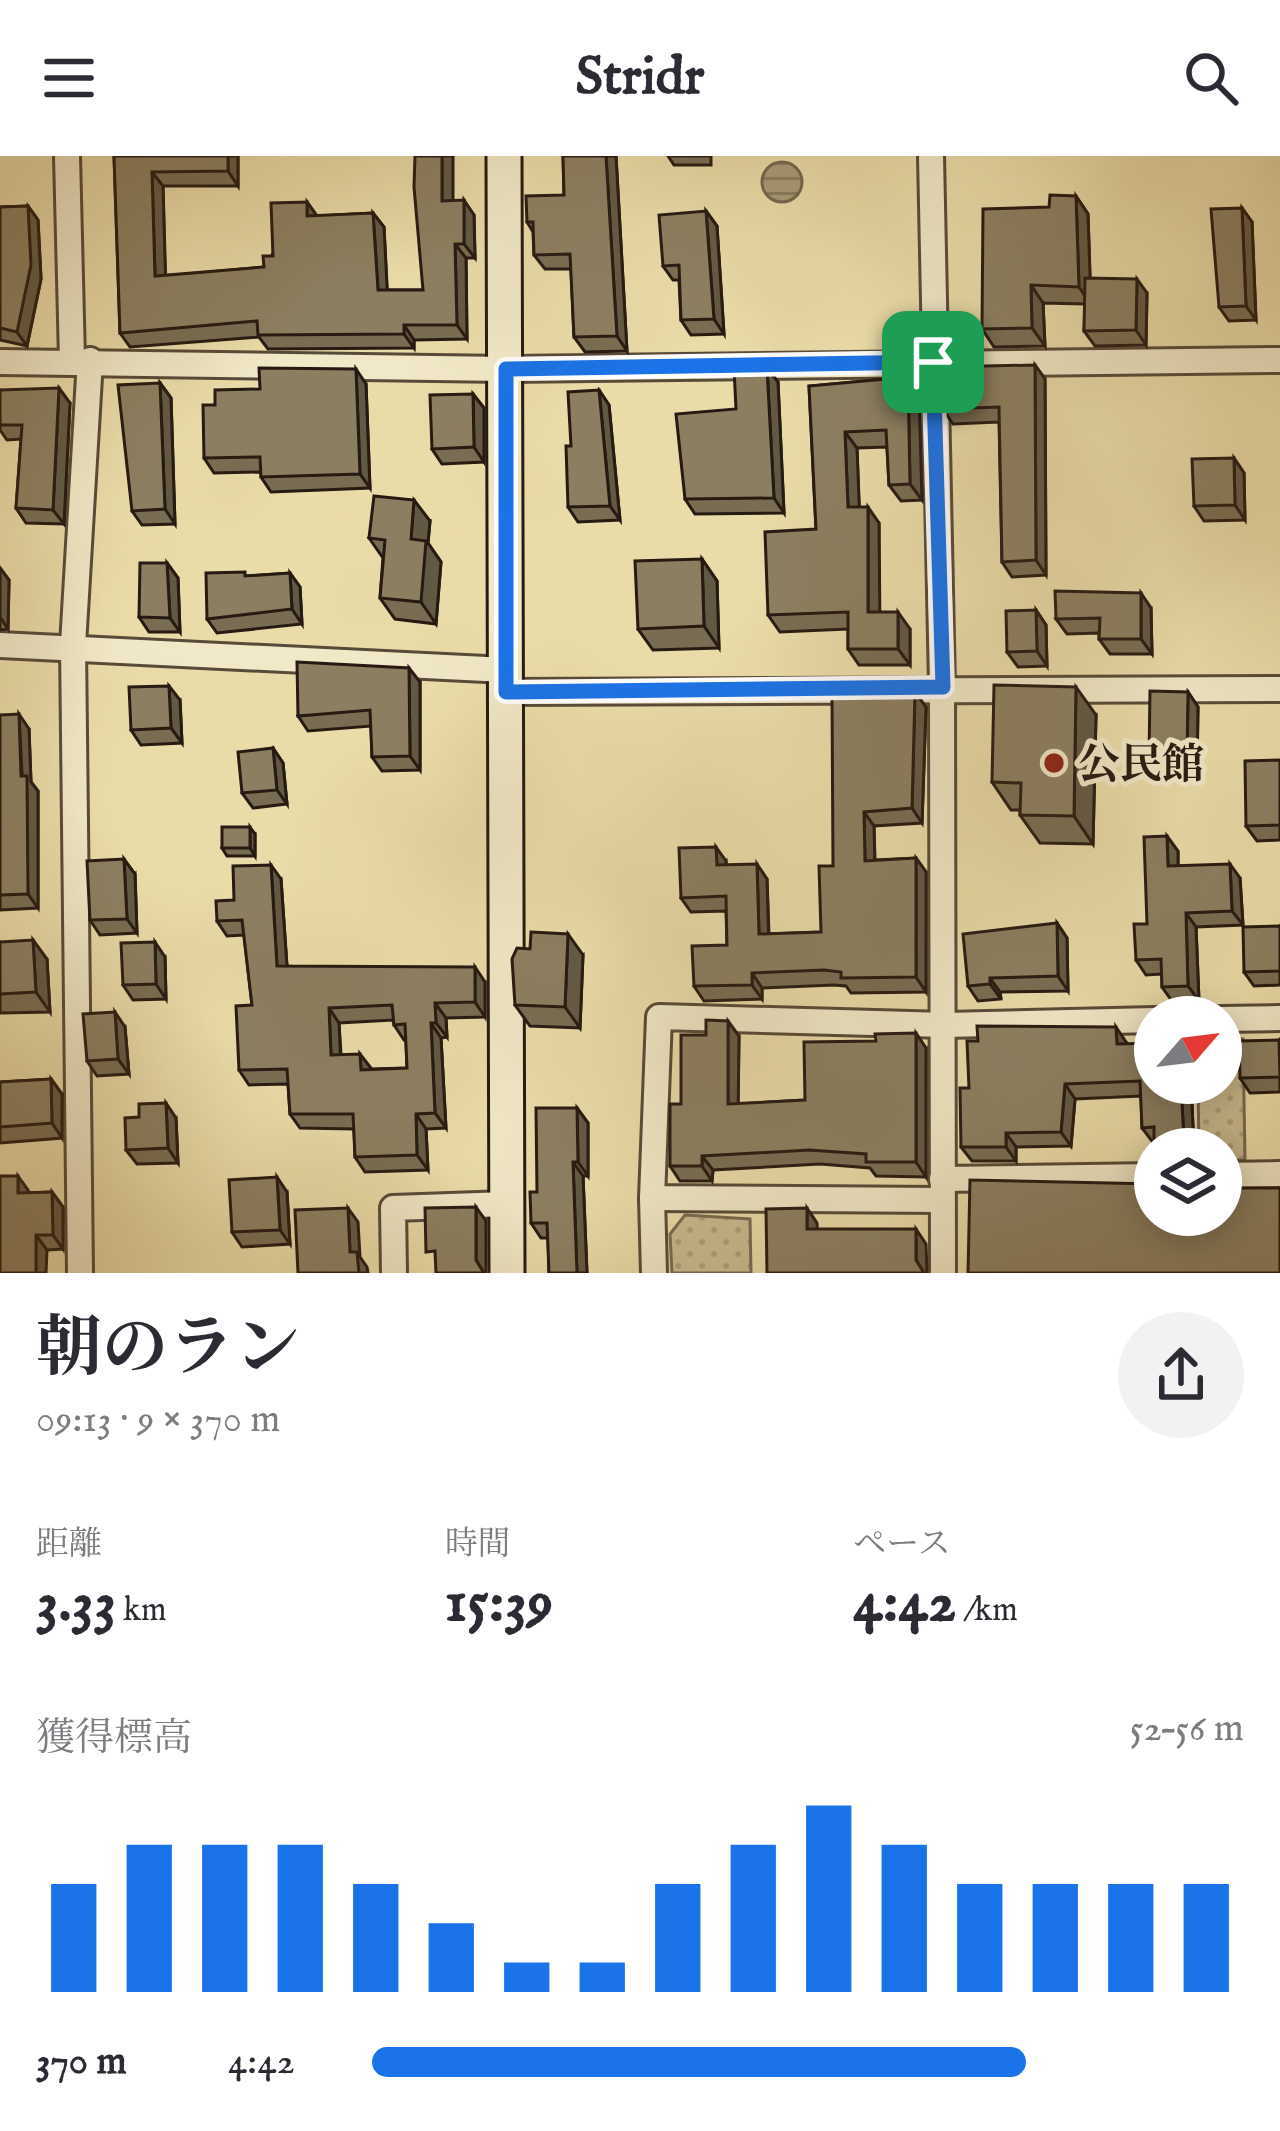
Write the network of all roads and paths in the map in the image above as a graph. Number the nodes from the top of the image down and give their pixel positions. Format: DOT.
graph roads {
  1 [pos="67,156"];
  2 [pos="504,156"];
  3 [pos="931,156"];
  4 [pos="81,360"];
  5 [pos="1280,360"];
  6 [pos="0,362"];
  7 [pos="933,362"];
  8 [pos="506,369"];
  9 [pos="0,645"];
  10 [pos="73,645"];
  11 [pos="506,681"];
  12 [pos="943,687"];
  13 [pos="1280,689"];
  14 [pos="1280,1018"];
  15 [pos="1242,1019"];
  16 [pos="1134,1021"];
  17 [pos="946,1025"];
  18 [pos="1280,1174"];
  19 [pos="1242,1175"];
  20 [pos="1134,1177"];
  21 [pos="942,1189"];
  22 [pos="652,1198"];
  23 [pos="507,1204"];
  24 [pos="80,1273"];
  25 [pos="394,1273"];
  26 [pos="507,1273"];
  27 [pos="654,1273"];
  28 [pos="944,1273"];
  1 -- 4 [label="street"];
  2 -- 8 [label="street"];
  3 -- 7 [label="street"];
  4 -- 6 [label="street"];
  4 -- 8 [label="street"];
  4 -- 10 [label="street"];
  5 -- 7 [label="street"];
  7 -- 8 [label="street"];
  7 -- 12 [label="street"];
  8 -- 11 [label="street"];
  9 -- 10 [label="street"];
  10 -- 11 [label="street"];
  10 -- 24 [label="street"];
  11 -- 12 [label="street"];
  11 -- 23 [label="street"];
  12 -- 13 [label="street"];
  12 -- 17 [label="street"];
  14 -- 15 [label="street"];
  16 -- 17 [label="street"];
  17 -- 21 [label="street"];
  17 -- 22 [label="street"];
  18 -- 19 [label="street"];
  20 -- 21 [label="street"];
  21 -- 22 [label="street"];
  21 -- 28 [label="street"];
  22 -- 27 [label="street"];
  23 -- 25 [label="street"];
  23 -- 26 [label="street"];
}
